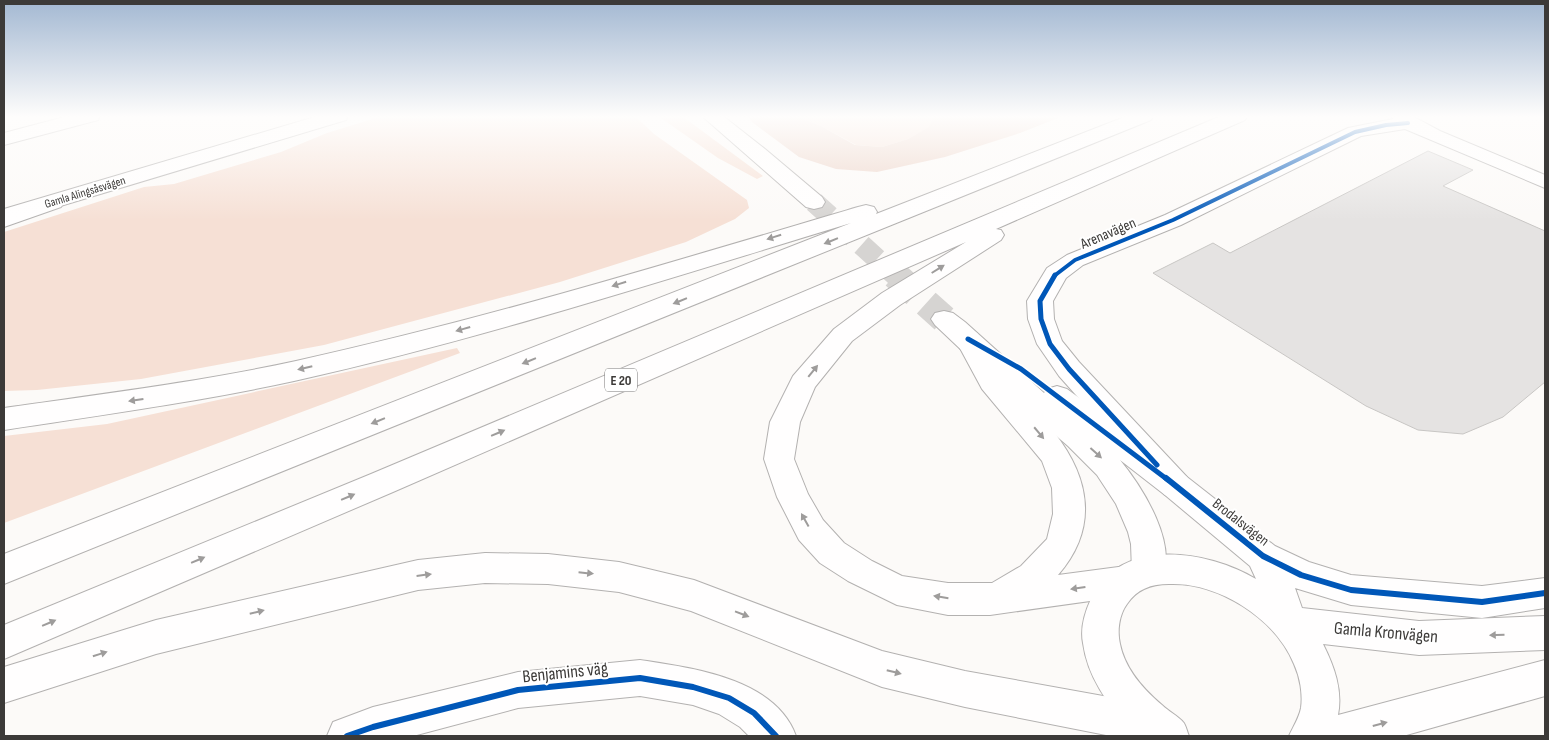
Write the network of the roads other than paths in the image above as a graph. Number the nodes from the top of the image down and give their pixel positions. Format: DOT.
graph roads {
  1 [pos="170,151"];
  2 [pos="225,151"];
  3 [pos="755,151"];
  4 [pos="1058,151"];
  5 [pos="1157,151"];
  6 [pos="1317,151"];
  7 [pos="1468,151"];
  8 [pos="990,178"];
  9 [pos="1545,182"];
  10 [pos="1066,189"];
  11 [pos="4,198"];
  12 [pos="54,202"];
  13 [pos="814,202"];
  14 [pos="4,216"];
  15 [pos="4,220"];
  16 [pos="944,319"];
  17 [pos="968,338"];
  18 [pos="4,419"];
  19 [pos="1176,486"];
  20 [pos="1263,556"];
  21 [pos="4,569"];
  22 [pos="1138,576"];
  23 [pos="1545,593"];
  24 [pos="990,599"];
  25 [pos="1287,623"];
  26 [pos="1545,633"];
  27 [pos="4,642"];
  28 [pos="1545,678"];
  29 [pos="4,685"];
  30 [pos="1161,731"];
  31 [pos="347,736"];
  32 [pos="776,736"];
  33 [pos="1309,736"];
  34 [pos="1333,736"];
  1 -- 11 [label="main road, Gamla Alingsåsvägen"];
  2 -- 12 [label="main road, Gamla Alingsåsvägen"];
  3 -- 13 [label="main road"];
  4 -- 8 [label="main road"];
  5 -- 10 [label="main road, E 20"];
  6 -- 19 [label="main road, Arenavägen"];
  7 -- 9 [label="main road, Arenavägen"];
  8 -- 18 [label="main road, one-way"];
  8 -- 21 [label="main road, one-way"];
  24 -- 10 [label="main road, one-way"];
  27 -- 10 [label="main road, E 20, one-way"];
  12 -- 14 [label="main road, Gamla Alingsåsvägen"];
  12 -- 15 [label="main road"];
  16 -- 17 [label="main road, Brodalsvägen"];
  17 -- 19 [label="main road, Brodalsvägen"];
  17 -- 22 [label="main road, Brodalsvägen, one-way"];
  17 -- 24 [label="main road, one-way"];
  19 -- 20 [label="main road, Brodalsvägen"];
  20 -- 23 [label="main road, Brodalsvägen"];
  20 -- 25 [label="main road, Brodalsvägen"];
  22 -- 24 [label="main road, one-way"];
  22 -- 25 [label="main road"];
  22 -- 30 [label="main road"];
  26 -- 25 [label="main road, Gamla Kronvägen, one-way"];
  25 -- 33 [label="main road"];
  34 -- 28 [label="main road, one-way"];
  29 -- 30 [label="main road, one-way"];
  31 -- 32 [label="main road, Benjamins väg"];
}
